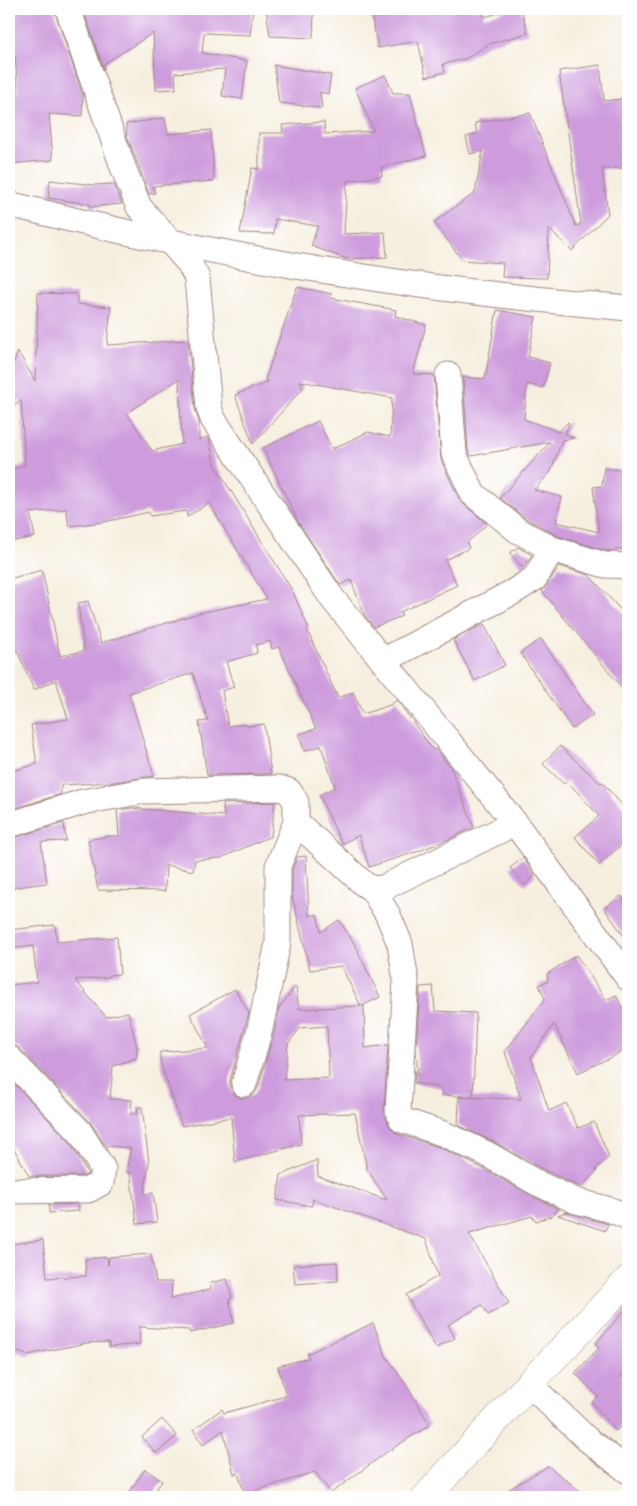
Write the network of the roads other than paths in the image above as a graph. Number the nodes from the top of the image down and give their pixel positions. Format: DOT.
graph roads {
  1 [pos="68,9"];
  2 [pos="9,204"];
  3 [pos="169,242"];
  4 [pos="628,308"];
  5 [pos="448,375"];
  6 [pos="552,549"];
  7 [pos="628,566"];
  8 [pos="383,660"];
  9 [pos="296,822"];
  10 [pos="515,823"];
  11 [pos="9,825"];
  12 [pos="372,889"];
  13 [pos="628,978"];
  14 [pos="9,1058"];
  15 [pos="244,1084"];
  16 [pos="9,1191"];
  17 [pos="628,1217"];
  18 [pos="628,1280"];
  19 [pos="529,1384"];
  20 [pos="628,1471"];
  21 [pos="426,1497"];
  1 -- 3 [label="street"];
  2 -- 3 [label="street"];
  3 -- 4 [label="street"];
  3 -- 8 [label="street"];
  5 -- 6 [label="street"];
  6 -- 7 [label="street"];
  6 -- 8 [label="street"];
  8 -- 10 [label="street"];
  9 -- 11 [label="street"];
  9 -- 12 [label="street"];
  9 -- 15 [label="street"];
  10 -- 12 [label="street"];
  10 -- 13 [label="street"];
  12 -- 17 [label="street"];
  14 -- 16 [label="street"];
  18 -- 19 [label="main road"];
  19 -- 20 [label="street"];
  19 -- 21 [label="main road"];
}
